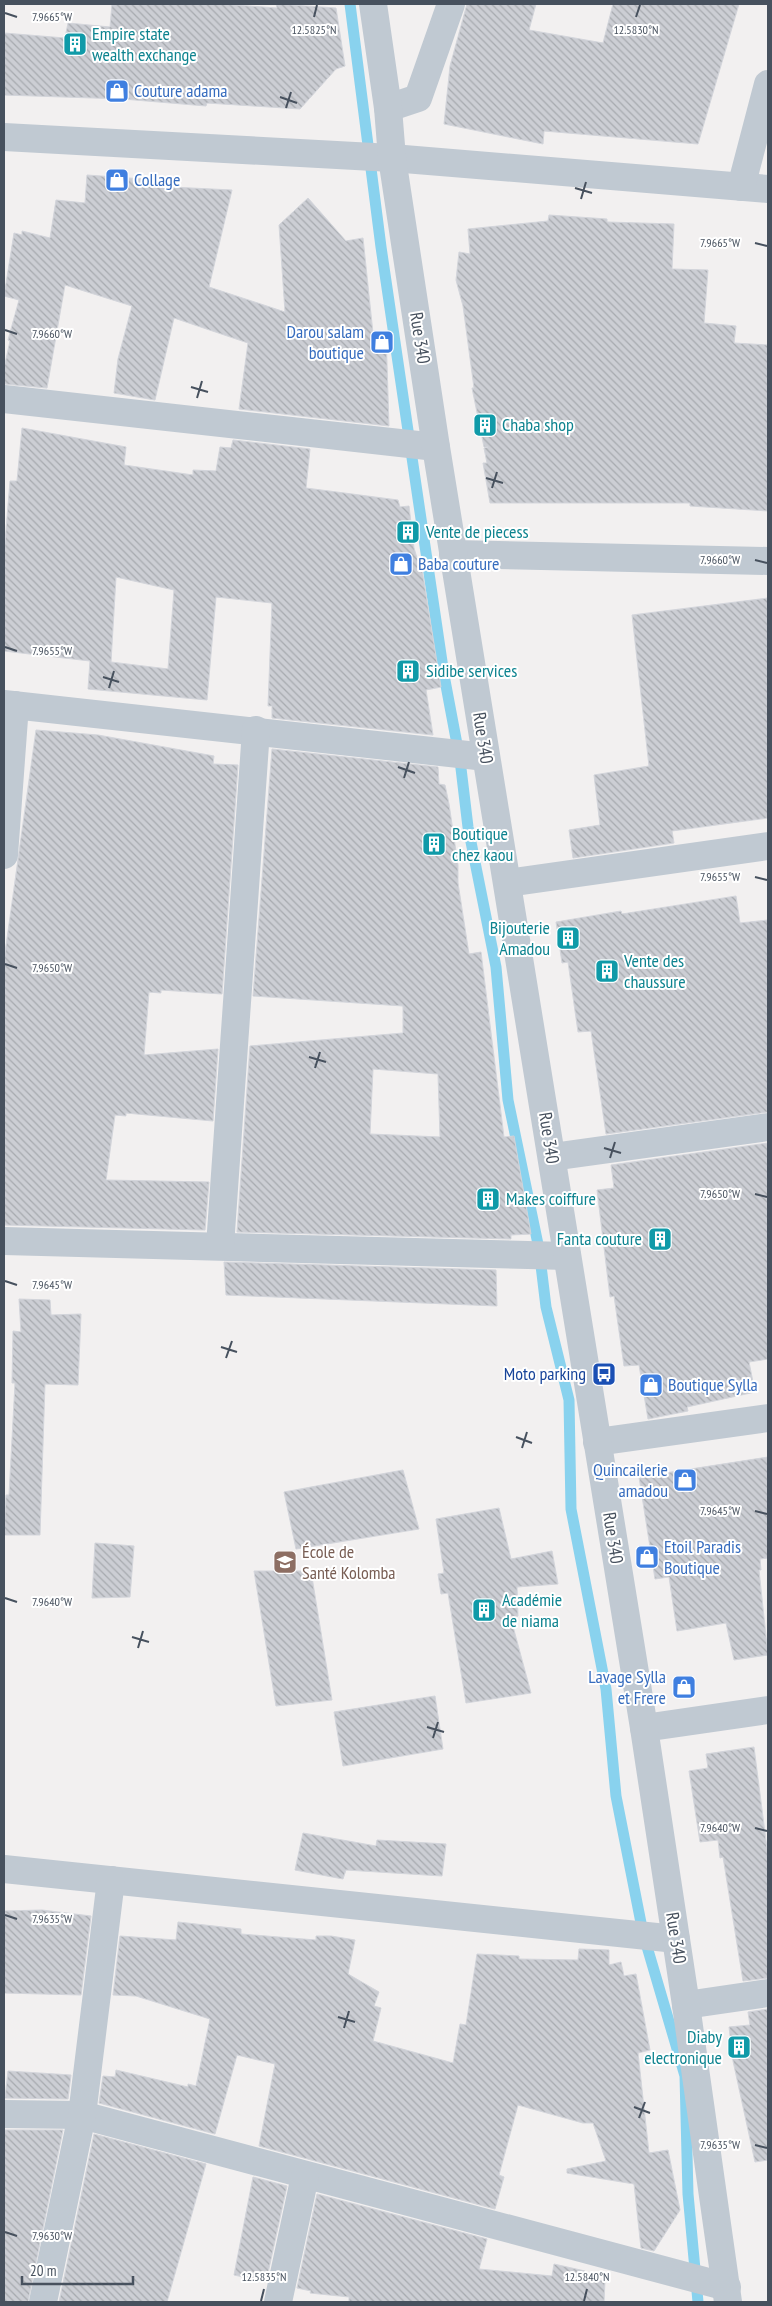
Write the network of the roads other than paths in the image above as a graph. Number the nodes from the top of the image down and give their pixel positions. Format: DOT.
graph roads {
  1 [pos="372,4"];
  2 [pos="451,4"];
  3 [pos="768,84"];
  4 [pos="388,108"];
  5 [pos="4,137"];
  6 [pos="392,158"];
  7 [pos="741,186"];
  8 [pos="768,189"];
  9 [pos="4,399"];
  10 [pos="436,447"];
  11 [pos="453,554"];
  12 [pos="768,560"];
  13 [pos="9,705"];
  14 [pos="256,730"];
  15 [pos="486,757"];
  16 [pos="768,846"];
  17 [pos="4,855"];
  18 [pos="508,883"];
  19 [pos="768,1127"];
  20 [pos="552,1158"];
  21 [pos="4,1241"];
  22 [pos="220,1246"];
  23 [pos="567,1256"];
  24 [pos="768,1418"];
  25 [pos="597,1442"];
  26 [pos="768,1710"];
  27 [pos="644,1728"];
  28 [pos="4,1869"];
  29 [pos="111,1880"];
  30 [pos="676,1939"];
  31 [pos="768,1993"];
  32 [pos="686,2005"];
  33 [pos="4,2114"];
  34 [pos="82,2114"];
  35 [pos="305,2176"];
  36 [pos="728,2295"];
  37 [pos="43,2302"];
  38 [pos="278,2302"];
  1 -- 4 [label="street, Rue 340"];
  2 -- 4 [label="street"];
  3 -- 7 [label="street"];
  4 -- 6 [label="street, Rue 340"];
  5 -- 6 [label="street"];
  6 -- 7 [label="street"];
  6 -- 10 [label="street, Rue 340"];
  7 -- 8 [label="street"];
  9 -- 10 [label="street"];
  10 -- 11 [label="street, Rue 340"];
  11 -- 12 [label="street"];
  11 -- 15 [label="street, Rue 340"];
  13 -- 14 [label="street"];
  13 -- 17 [label="street"];
  14 -- 15 [label="street"];
  14 -- 22 [label="street"];
  15 -- 18 [label="street, Rue 340"];
  16 -- 18 [label="street"];
  18 -- 20 [label="street, Rue 340"];
  19 -- 20 [label="street"];
  20 -- 23 [label="street, Rue 340"];
  21 -- 22 [label="street"];
  22 -- 23 [label="street"];
  23 -- 25 [label="street, Rue 340"];
  24 -- 25 [label="street"];
  25 -- 27 [label="street, Rue 340"];
  26 -- 27 [label="street"];
  27 -- 30 [label="street, Rue 340"];
  28 -- 29 [label="street"];
  29 -- 30 [label="street"];
  29 -- 34 [label="street"];
  30 -- 32 [label="street, Rue 340"];
  31 -- 32 [label="street"];
  32 -- 36 [label="street, Rue 340"];
  33 -- 34 [label="street"];
  34 -- 35 [label="street"];
  34 -- 37 [label="street"];
  35 -- 36 [label="street"];
  35 -- 38 [label="street"];
}
